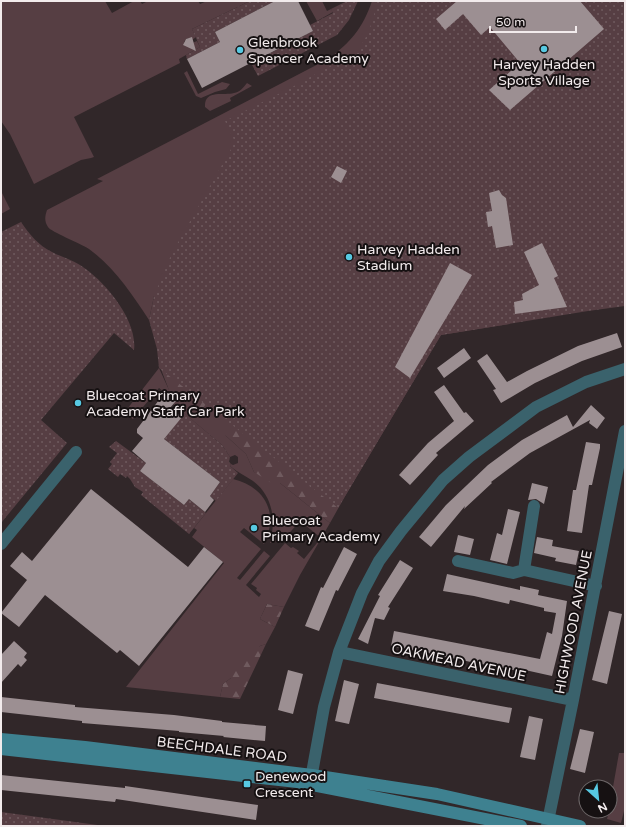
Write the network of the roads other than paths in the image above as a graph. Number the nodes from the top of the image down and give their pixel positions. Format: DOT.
graph roads {
  1 [pos="625,369"];
  2 [pos="625,432"];
  3 [pos="76,452"];
  4 [pos="534,506"];
  5 [pos="1,544"];
  6 [pos="458,561"];
  7 [pos="524,570"];
  8 [pos="596,586"];
  9 [pos="338,652"];
  10 [pos="573,700"];
  11 [pos="1,739"];
  12 [pos="1,749"];
  13 [pos="311,780"];
  14 [pos="548,822"];
  15 [pos="521,826"];
  16 [pos="580,826"];
  1 -- 9 [label="street"];
  2 -- 8 [label="street, HIGHWOOD AVENUE"];
  3 -- 5 [label="street"];
  4 -- 7 [label="street"];
  6 -- 7 [label="street"];
  7 -- 8 [label="street"];
  8 -- 10 [label="street, HIGHWOOD AVENUE"];
  9 -- 10 [label="street, OAKMEAD AVENUE"];
  9 -- 13 [label="street"];
  10 -- 14 [label="street, HIGHWOOD AVENUE"];
  11 -- 13 [label="street, BEECHDALE ROAD"];
  12 -- 13 [label="street, BEECHDALE ROAD"];
  13 -- 14 [label="street, BEECHDALE ROAD"];
  13 -- 15 [label="street, BEECHDALE ROAD"];
  14 -- 16 [label="street, BEECHDALE ROAD"];
}
